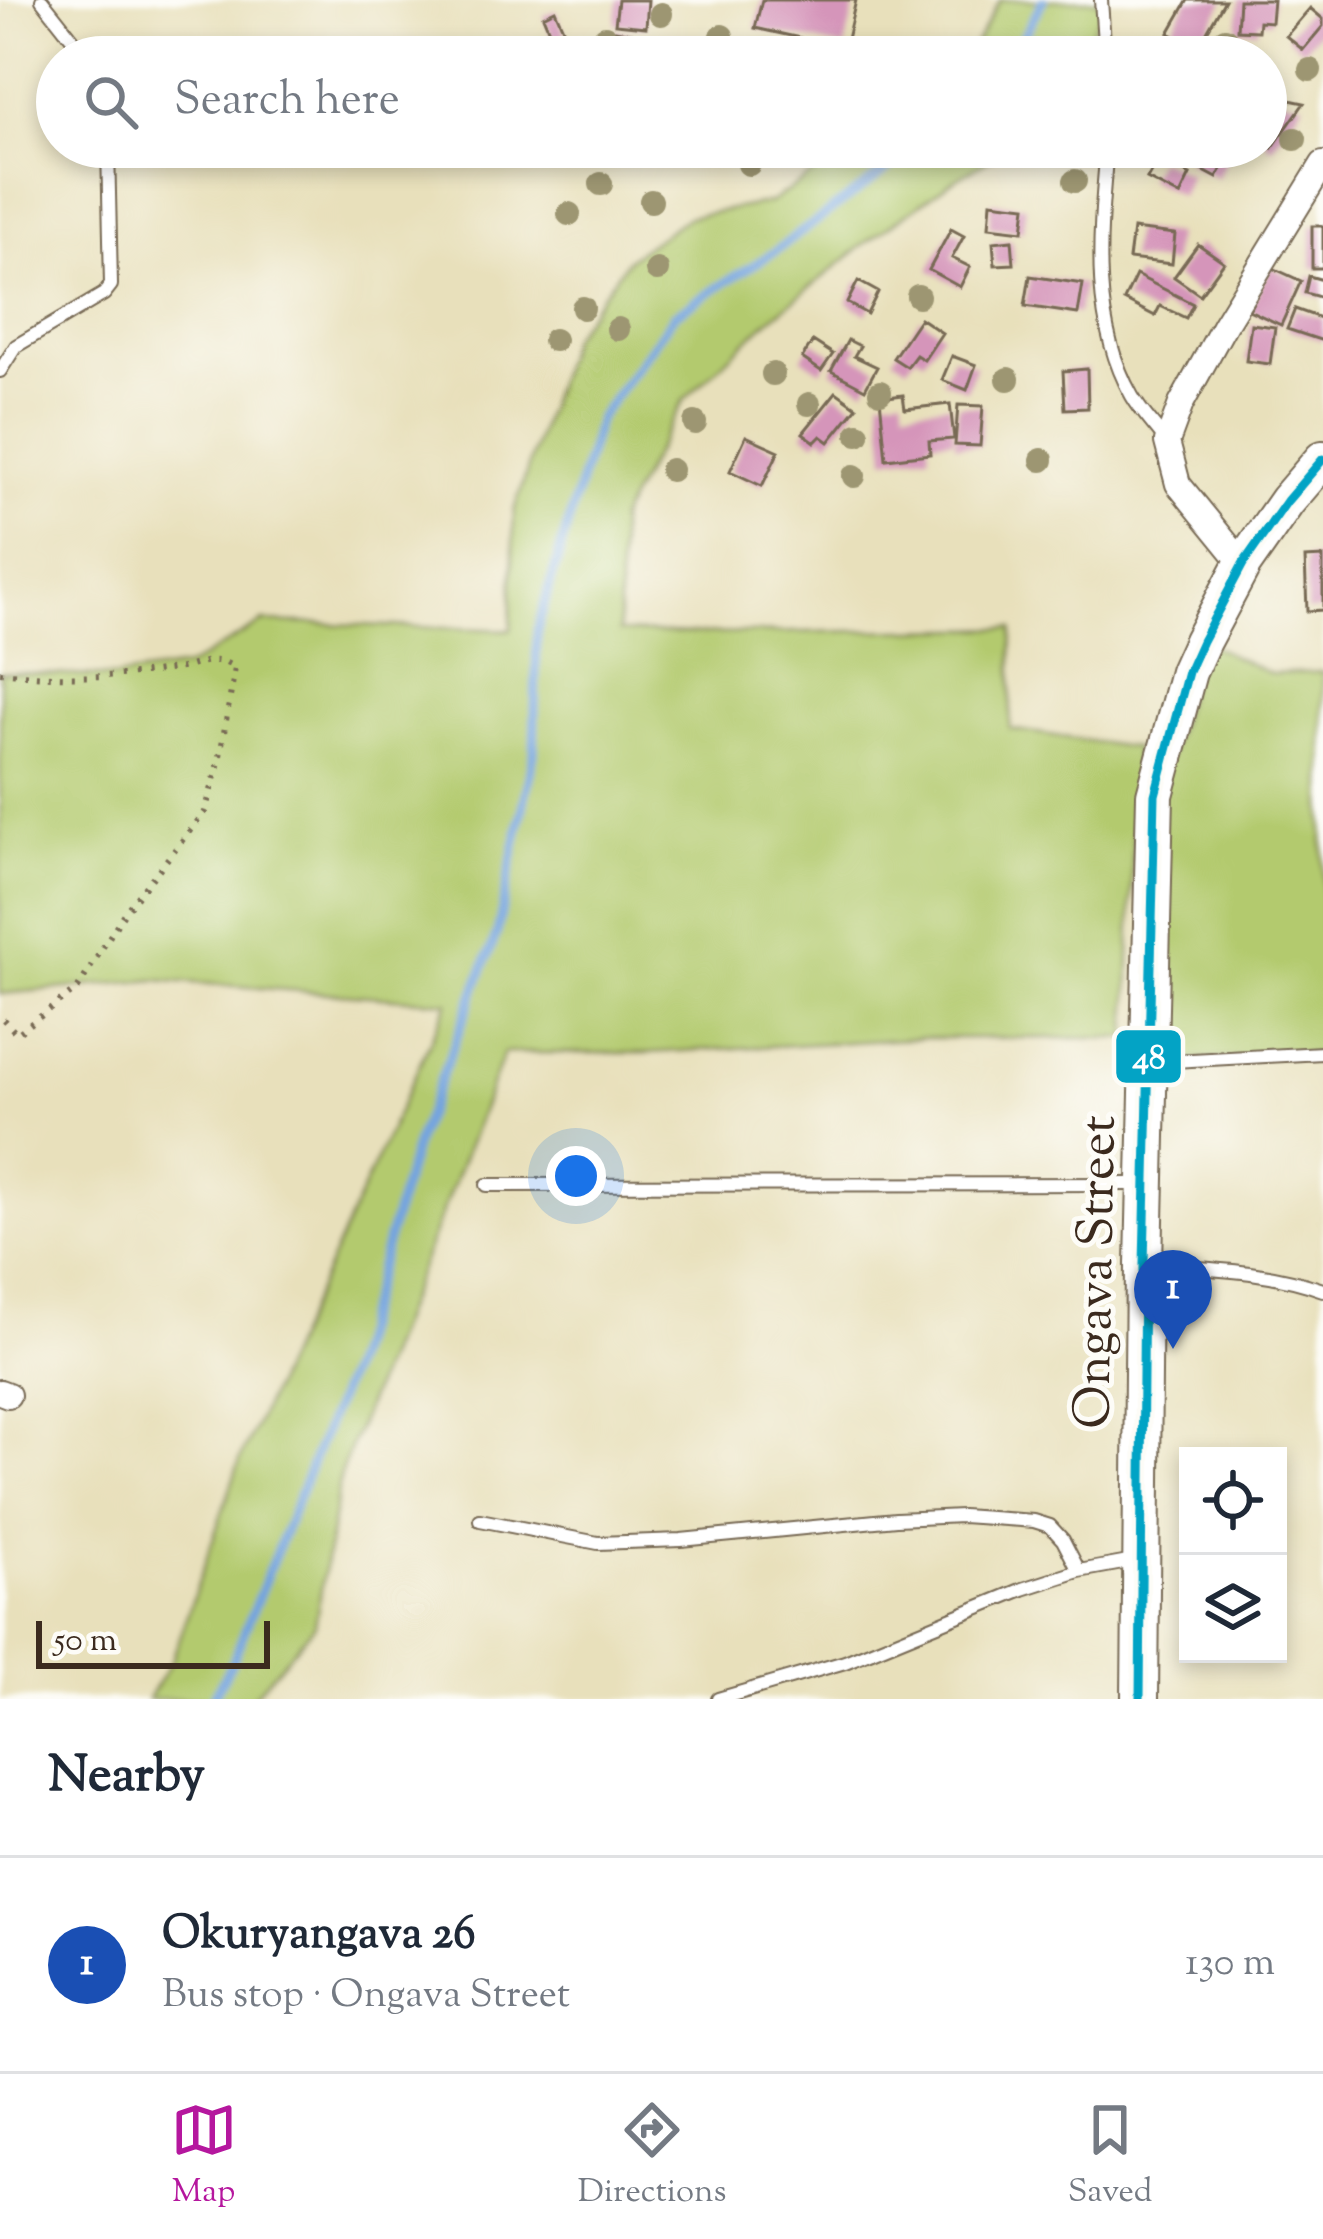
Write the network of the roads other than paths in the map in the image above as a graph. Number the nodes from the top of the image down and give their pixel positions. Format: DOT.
graph roads {
  1 [pos="42,0"];
  2 [pos="1101,0"];
  3 [pos="70,36"];
  4 [pos="1104,36"];
  5 [pos="1323,164"];
  6 [pos="109,168"];
  7 [pos="1105,168"];
  8 [pos="0,371"];
  9 [pos="1167,442"];
  10 [pos="1323,459"];
  11 [pos="1243,564"];
  12 [pos="1323,1053"];
  13 [pos="1147,1063"];
  14 [pos="1146,1184"];
  15 [pos="487,1185"];
  16 [pos="1144,1264"];
  17 [pos="1323,1290"];
  18 [pos="480,1520"];
  19 [pos="1141,1559"];
  20 [pos="1079,1571"];
  21 [pos="718,1699"];
  22 [pos="1140,1699"];
  1 -- 3 [label="lane"];
  2 -- 4 [label="lane"];
  5 -- 9 [label="street"];
  6 -- 8 [label="lane"];
  7 -- 9 [label="lane"];
  9 -- 11 [label="street"];
  10 -- 11 [label="street, Ongava Street"];
  11 -- 13 [label="street, Ongava Street"];
  12 -- 13 [label="lane"];
  13 -- 14 [label="street, Ongava Street"];
  14 -- 15 [label="lane"];
  14 -- 16 [label="street, Ongava Street"];
  16 -- 17 [label="lane"];
  16 -- 19 [label="street, Ongava Street"];
  18 -- 20 [label="lane"];
  19 -- 20 [label="lane"];
  19 -- 22 [label="street, Ongava Street"];
  20 -- 21 [label="lane"];
}
